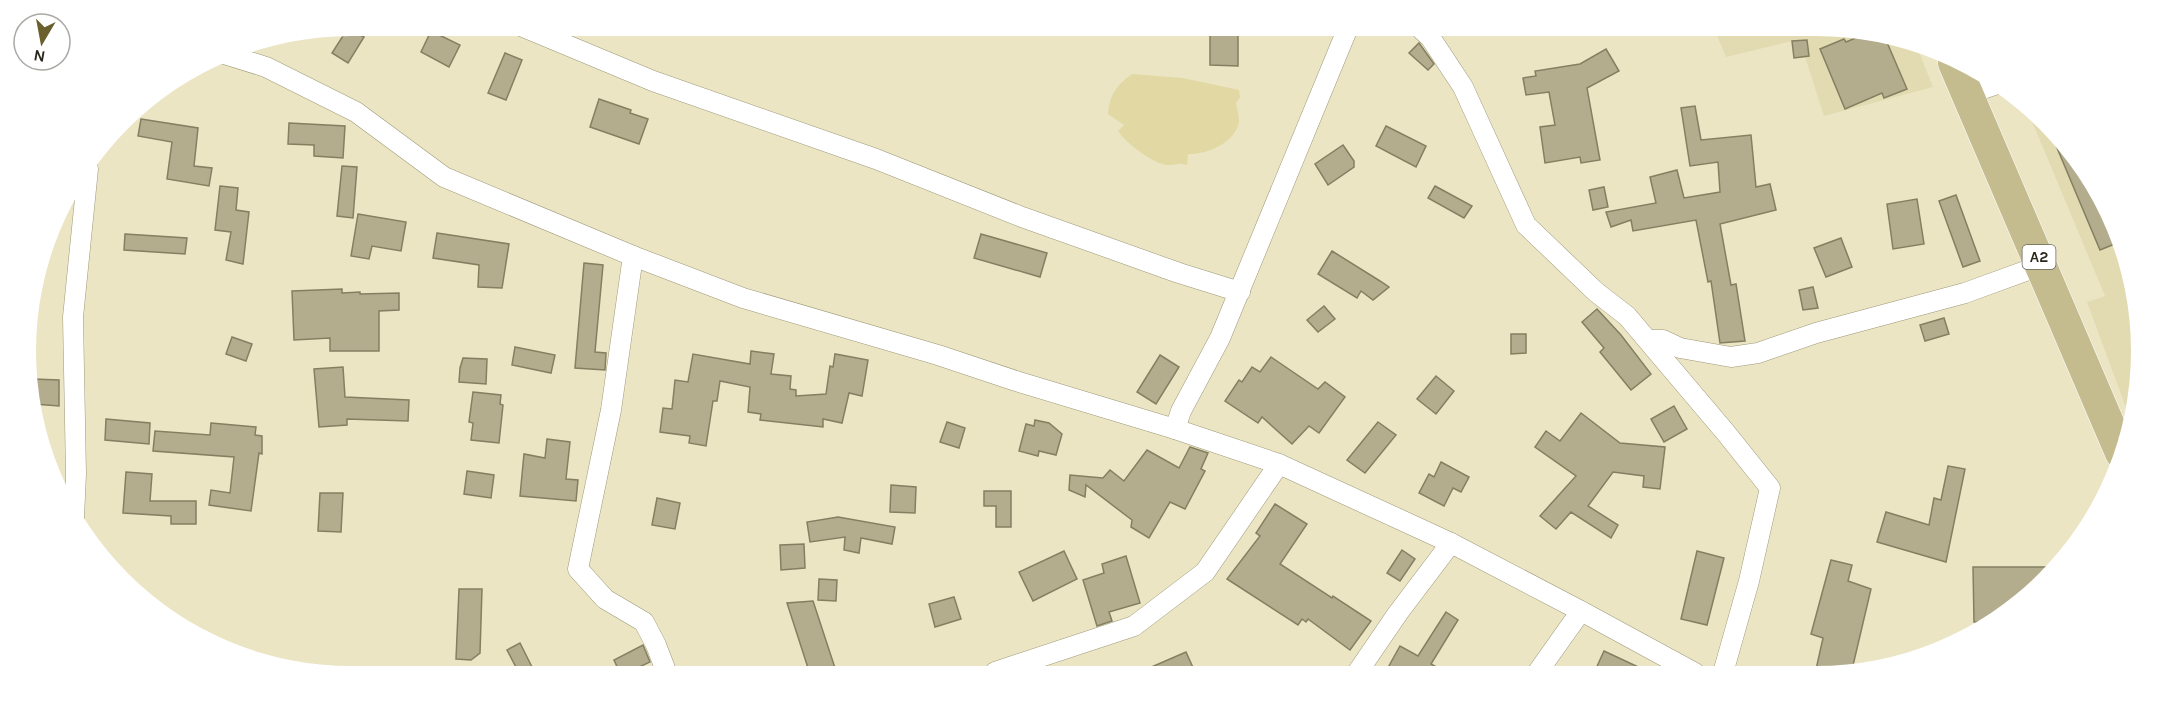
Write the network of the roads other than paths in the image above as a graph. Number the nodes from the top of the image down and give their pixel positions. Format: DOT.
graph roads {
  1 [pos="545,36"];
  2 [pos="1345,36"];
  3 [pos="1429,36"];
  4 [pos="236,58"];
  5 [pos="1957,69"];
  6 [pos="1988,87"];
  7 [pos="1968,94"];
  8 [pos="87,179"];
  9 [pos="633,256"];
  10 [pos="2042,265"];
  11 [pos="1240,292"];
  12 [pos="1648,340"];
  13 [pos="1175,429"];
  14 [pos="2117,443"];
  15 [pos="1280,464"];
  16 [pos="75,502"];
  17 [pos="1450,543"];
  18 [pos="1581,611"];
  19 [pos="664,666"];
  20 [pos="1013,666"];
  21 [pos="1362,666"];
  22 [pos="1542,666"];
  23 [pos="1682,666"];
  24 [pos="1726,666"];
  1 -- 11 [label="street"];
  2 -- 11 [label="street"];
  3 -- 12 [label="street"];
  4 -- 9 [label="street"];
  5 -- 7 [label="main road, A2"];
  6 -- 7 [label="street"];
  7 -- 10 [label="main road, A2"];
  8 -- 16 [label="street"];
  9 -- 13 [label="street"];
  9 -- 19 [label="street"];
  10 -- 12 [label="street"];
  10 -- 14 [label="main road, A2"];
  11 -- 13 [label="street"];
  12 -- 24 [label="street"];
  13 -- 15 [label="street"];
  15 -- 17 [label="street"];
  15 -- 20 [label="street"];
  17 -- 18 [label="street"];
  17 -- 21 [label="street"];
  18 -- 22 [label="street"];
  18 -- 23 [label="street"];
}
